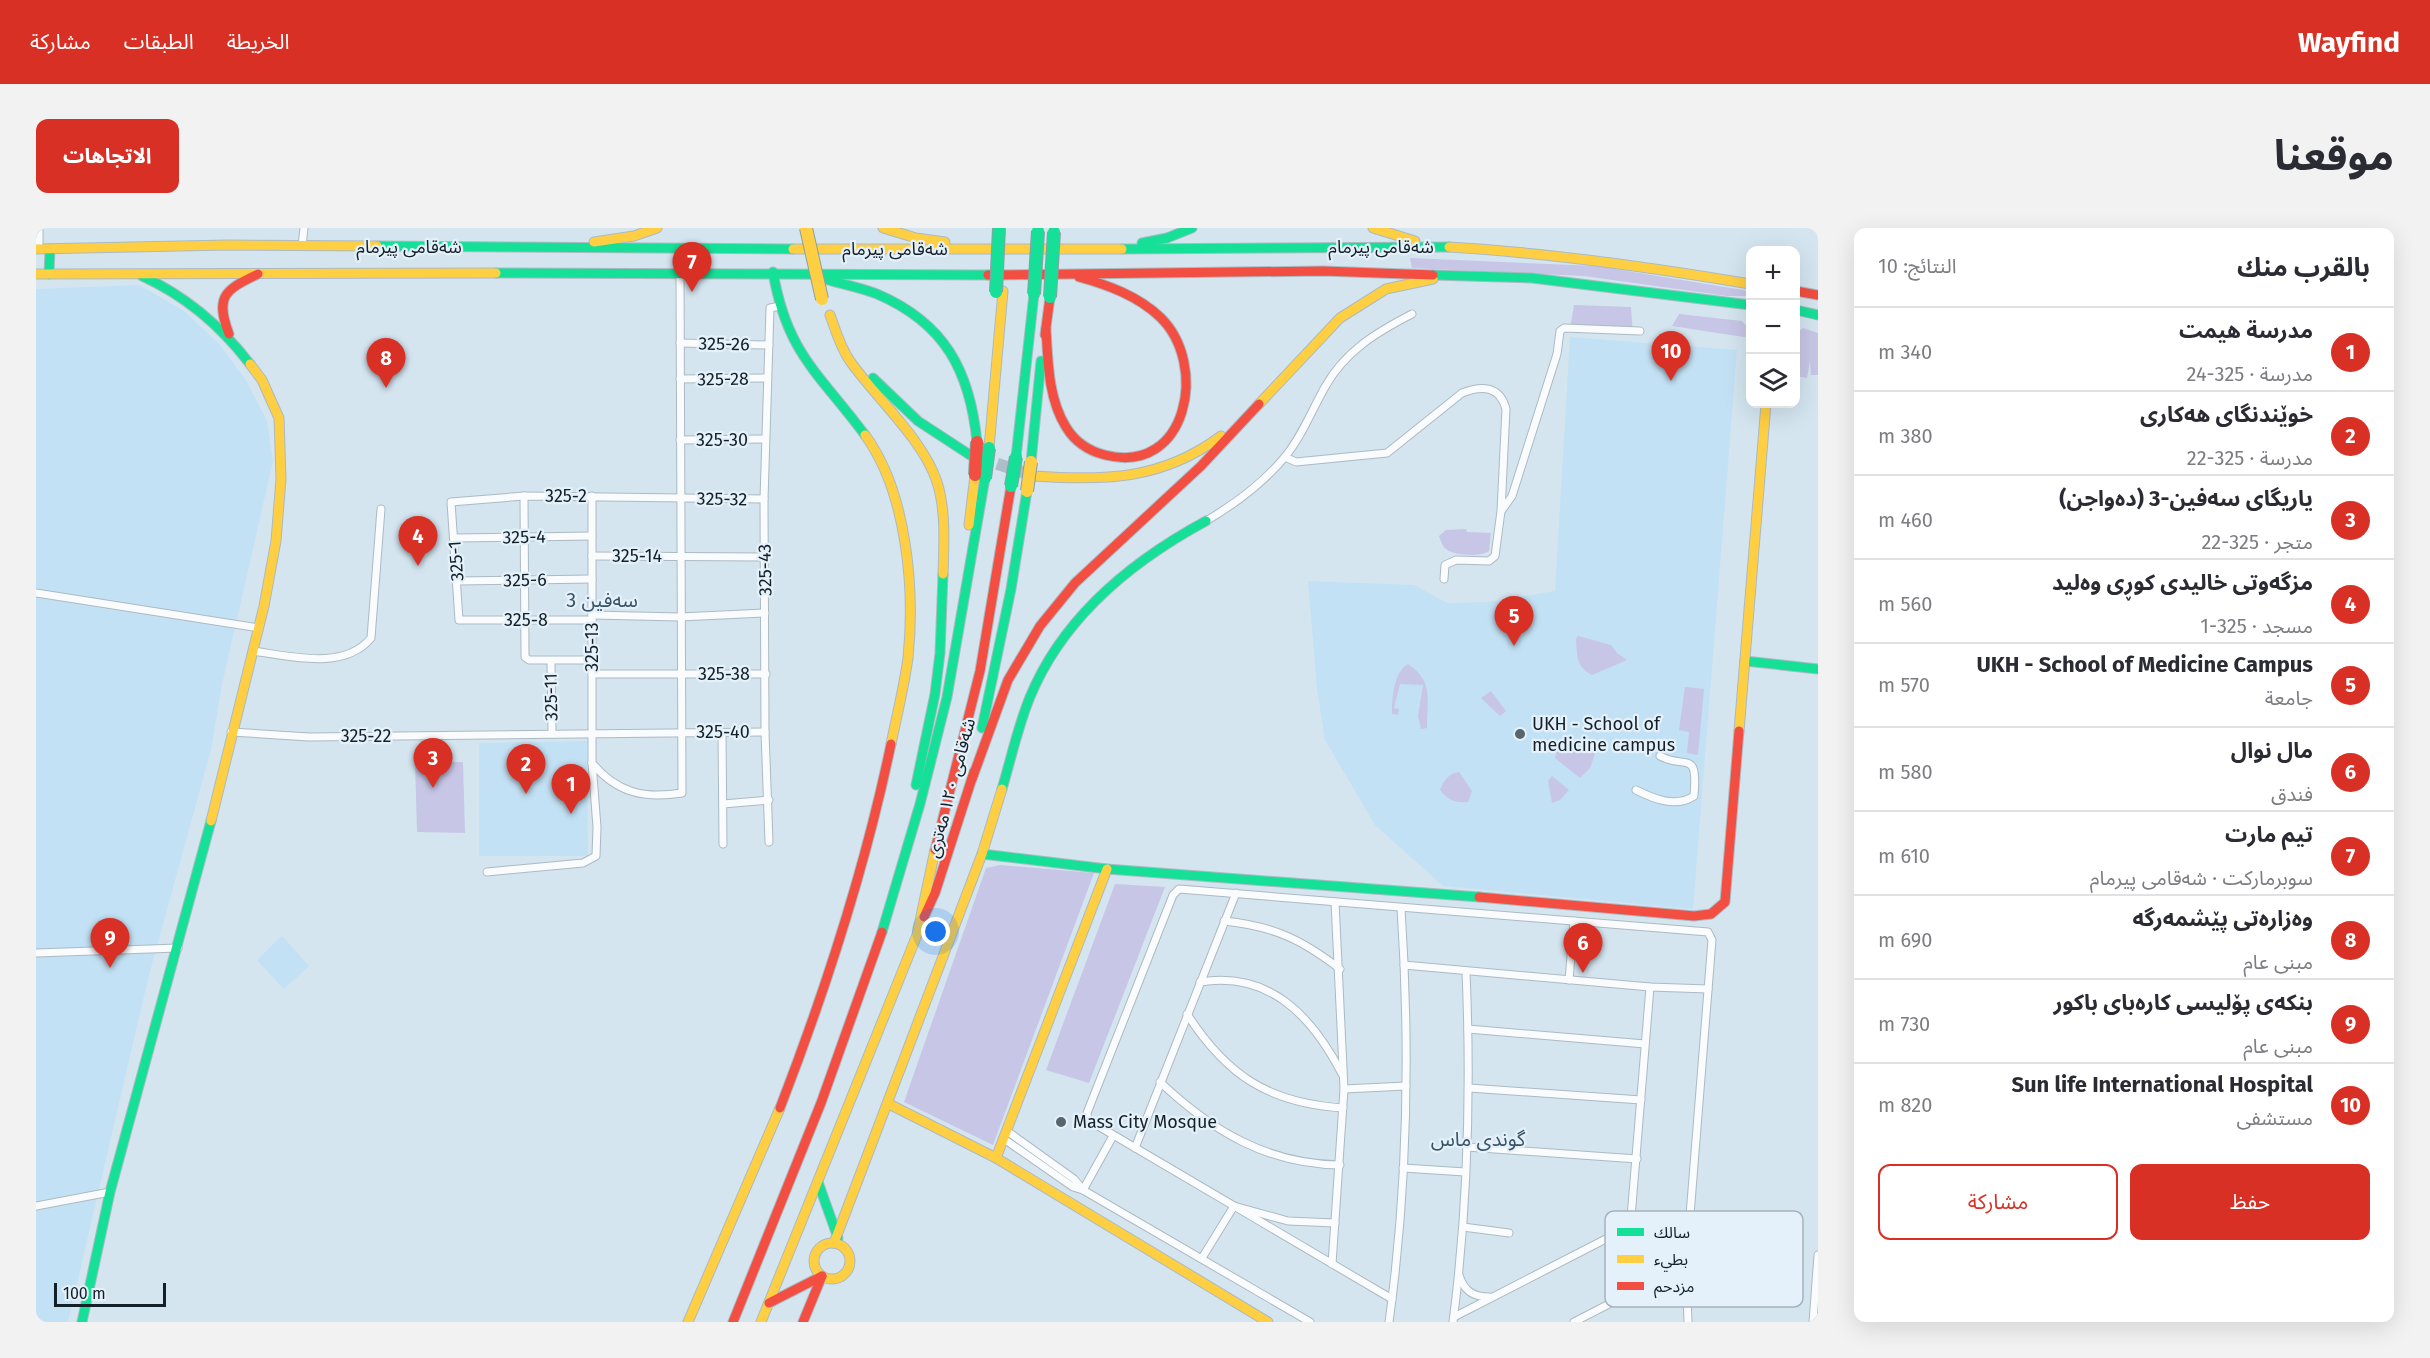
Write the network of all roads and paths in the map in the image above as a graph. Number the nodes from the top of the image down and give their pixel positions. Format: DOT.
graph roads {
  1 [pos="39,228"];
  2 [pos="304,228"];
  3 [pos="657,228"];
  4 [pos="806,228"];
  5 [pos="883,228"];
  6 [pos="999,228"];
  7 [pos="1007,228"];
  8 [pos="1192,228"];
  9 [pos="1373,228"];
  10 [pos="1038,230"];
  11 [pos="1054,230"];
  12 [pos="302,246"];
  13 [pos="1436,246"];
  14 [pos="570,248"];
  15 [pos="42,249"];
  16 [pos="990,249"];
  17 [pos="1062,250"];
  18 [pos="263,272"];
  19 [pos="773,272"];
  20 [pos="802,272"];
  21 [pos="680,273"];
  22 [pos="1063,273"];
  23 [pos="1463,273"];
  24 [pos="36,274"];
  25 [pos="49,274"];
  26 [pos="139,275"];
  27 [pos="1746,283"];
  28 [pos="999,292"];
  29 [pos="1800,292"];
  30 [pos="1818,294"];
  31 [pos="1746,304"];
  32 [pos="780,306"];
  33 [pos="1800,312"];
  34 [pos="1412,314"];
  35 [pos="830,315"];
  36 [pos="1818,315"];
  37 [pos="1046,329"];
  38 [pos="1640,331"];
  39 [pos="231,339"];
  40 [pos="680,343"];
  41 [pos="769,345"];
  42 [pos="766,378"];
  43 [pos="680,380"];
  44 [pos="1256,405"];
  45 [pos="1766,408"];
  46 [pos="764,439"];
  47 [pos="681,440"];
  48 [pos="970,455"];
  49 [pos="1285,457"];
  50 [pos="1034,476"];
  51 [pos="980,477"];
  52 [pos="524,496"];
  53 [pos="592,496"];
  54 [pos="681,498"];
  55 [pos="764,499"];
  56 [pos="451,502"];
  57 [pos="381,509"];
  58 [pos="1501,511"];
  59 [pos="1206,522"];
  60 [pos="524,536"];
  61 [pos="592,536"];
  62 [pos="455,538"];
  63 [pos="592,556"];
  64 [pos="681,556"];
  65 [pos="765,556"];
  66 [pos="592,579"];
  67 [pos="1444,579"];
  68 [pos="523,580"];
  69 [pos="458,581"];
  70 [pos="36,593"];
  71 [pos="765,613"];
  72 [pos="680,617"];
  73 [pos="592,618"];
  74 [pos="459,620"];
  75 [pos="523,620"];
  76 [pos="259,628"];
  77 [pos="253,651"];
  78 [pos="592,660"];
  79 [pos="551,661"];
  80 [pos="1745,661"];
  81 [pos="1818,669"];
  82 [pos="592,674"];
  83 [pos="681,674"];
  84 [pos="766,674"];
  85 [pos="231,732"];
  86 [pos="592,732"];
  87 [pos="681,732"];
  88 [pos="722,732"];
  89 [pos="765,732"];
  90 [pos="552,734"];
  91 [pos="1660,756"];
  92 [pos="592,763"];
  93 [pos="972,779"];
  94 [pos="1636,790"];
  95 [pos="769,800"];
  96 [pos="723,804"];
  97 [pos="769,843"];
  98 [pos="723,844"];
  99 [pos="982,854"];
  100 [pos="1107,869"];
  101 [pos="487,872"];
  102 [pos="1236,893"];
  103 [pos="1335,902"];
  104 [pos="891,904"];
  105 [pos="1401,908"];
  106 [pos="1224,921"];
  107 [pos="1574,921"];
  108 [pos="916,935"];
  109 [pos="178,948"];
  110 [pos="36,953"];
  111 [pos="1404,965"];
  112 [pos="1340,969"];
  113 [pos="1466,972"];
  114 [pos="1569,980"];
  115 [pos="1200,982"];
  116 [pos="1650,987"];
  117 [pos="1708,988"];
  118 [pos="1187,1014"];
  119 [pos="1468,1029"];
  120 [pos="1646,1044"];
  121 [pos="1343,1076"];
  122 [pos="1160,1082"];
  123 [pos="1406,1086"];
  124 [pos="1469,1088"];
  125 [pos="1344,1089"];
  126 [pos="1641,1100"];
  127 [pos="889,1104"];
  128 [pos="1343,1108"];
  129 [pos="1005,1135"];
  130 [pos="1113,1136"];
  131 [pos="1467,1147"];
  132 [pos="1135,1148"];
  133 [pos="996,1158"];
  134 [pos="1637,1159"];
  135 [pos="1340,1165"];
  136 [pos="1403,1167"];
  137 [pos="1465,1172"];
  138 [pos="818,1182"];
  139 [pos="1083,1190"];
  140 [pos="110,1192"];
  141 [pos="36,1206"];
  142 [pos="1234,1206"];
  143 [pos="1632,1211"];
  144 [pos="1691,1211"];
  145 [pos="1335,1223"];
  146 [pos="1462,1227"];
  147 [pos="1509,1233"];
  148 [pos="1605,1239"];
  149 [pos="837,1241"];
  150 [pos="1818,1255"];
  151 [pos="1202,1258"];
  152 [pos="1332,1264"];
  153 [pos="1458,1270"];
  154 [pos="822,1276"];
  155 [pos="1492,1297"];
  156 [pos="1392,1299"];
  157 [pos="769,1303"];
  158 [pos="1605,1306"];
  159 [pos="1687,1307"];
  160 [pos="1453,1320"];
  161 [pos="82,1322"];
  162 [pos="688,1322"];
  163 [pos="733,1322"];
  164 [pos="761,1322"];
  165 [pos="803,1322"];
  166 [pos="1268,1322"];
  167 [pos="1310,1322"];
  168 [pos="1389,1322"];
  169 [pos="1574,1322"];
  170 [pos="1688,1322"];
  171 [pos="1813,1322"];
  1 -- 15 [label="street"];
  2 -- 12 [label="street"];
  3 -- 14 [label="main road"];
  4 -- 35 [label="main road, bridge"];
  5 -- 16 [label="main road"];
  6 -- 28 [label="main road, bridge"];
  7 -- 28 [label="main road, شەقامی ١٢٠ مەتری"];
  8 -- 17 [label="main road"];
  9 -- 13 [label="main road"];
  10 -- 108 [label="main road, شەقامی ١٢٠ مەتری, bridge"];
  11 -- 37 [label="main road, bridge"];
  12 -- 14 [label="main road, شەقامی پیرمام"];
  12 -- 15 [label="main road, شەقامی پیرمام"];
  13 -- 17 [label="main road, شەقامی پیرمام"];
  13 -- 27 [label="main road, شەقامی پیرمام"];
  14 -- 16 [label="main road, شەقامی پیرمام"];
  15 -- 25 [label="main road"];
  16 -- 17 [label="main road, شەقامی پیرمام"];
  18 -- 21 [label="main road, شەقامی پیرمام"];
  18 -- 26 [label="main road, شەقامی پیرمام"];
  18 -- 39 [label="main road"];
  19 -- 20 [label="main road, شەقامی پیرمام"];
  19 -- 21 [label="main road, شەقامی پیرمام"];
  19 -- 32 [label="main road"];
  20 -- 22 [label="main road, شەقامی پیرمام"];
  20 -- 51 [label="main road, bridge"];
  21 -- 40 [label="street"];
  22 -- 23 [label="main road, شەقامی پیرمام"];
  22 -- 37 [label="main road"];
  23 -- 31 [label="main road, شەقامی پیرمام"];
  23 -- 44 [label="main road"];
  24 -- 25 [label="main road, شەقامی پیرمام"];
  25 -- 26 [label="main road, شەقامی پیرمام"];
  26 -- 39 [label="main road"];
  28 -- 51 [label="main road, شەقامی ١٢٠ مەتری, bridge"];
  29 -- 30 [label="main road"];
  32 -- 41 [label="street, 325-43"];
  32 -- 162 [label="main road"];
  33 -- 36 [label="main road"];
  34 -- 49 [label="street"];
  35 -- 48 [label="main road"];
  35 -- 104 [label="main road"];
  37 -- 93 [label="main road, bridge"];
  38 -- 58 [label="street"];
  39 -- 76 [label="main road"];
  40 -- 41 [label="street, 325-26"];
  40 -- 43 [label="street"];
  41 -- 42 [label="street, 325-43"];
  42 -- 43 [label="street, 325-28"];
  42 -- 46 [label="street, 325-43"];
  43 -- 47 [label="street"];
  44 -- 50 [label="main road"];
  44 -- 93 [label="main road"];
  45 -- 80 [label="main road"];
  46 -- 47 [label="street, 325-30"];
  46 -- 55 [label="street, 325-43"];
  47 -- 54 [label="street"];
  49 -- 58 [label="street"];
  49 -- 59 [label="street"];
  51 -- 104 [label="main road, شەقامی ١٢٠ مەتری"];
  52 -- 53 [label="street, 325-2"];
  52 -- 56 [label="street, 325-2"];
  52 -- 60 [label="street"];
  53 -- 54 [label="street, 325-2"];
  53 -- 61 [label="street, 325-13"];
  54 -- 55 [label="street, 325-32"];
  54 -- 64 [label="street"];
  55 -- 65 [label="street, 325-43"];
  56 -- 62 [label="street, 325-1"];
  57 -- 77 [label="street"];
  58 -- 67 [label="street"];
  59 -- 99 [label="main road"];
  60 -- 61 [label="street, 325-4"];
  60 -- 62 [label="street, 325-4"];
  60 -- 68 [label="street"];
  61 -- 63 [label="street, 325-13"];
  62 -- 69 [label="street, 325-1"];
  63 -- 64 [label="street, 325-14"];
  63 -- 66 [label="street, 325-13"];
  64 -- 65 [label="street, 325-14"];
  64 -- 72 [label="street"];
  65 -- 71 [label="street, 325-43"];
  66 -- 68 [label="street, 325-6"];
  66 -- 73 [label="street, 325-13"];
  68 -- 69 [label="street, 325-6"];
  68 -- 75 [label="street"];
  69 -- 74 [label="street, 325-1"];
  70 -- 76 [label="street"];
  71 -- 72 [label="street, 325-8"];
  71 -- 84 [label="street, 325-43"];
  72 -- 73 [label="street, 325-8"];
  72 -- 83 [label="street"];
  73 -- 75 [label="street, 325-8"];
  73 -- 78 [label="street, 325-13"];
  74 -- 75 [label="street, 325-8"];
  75 -- 79 [label="street"];
  76 -- 77 [label="main road"];
  77 -- 85 [label="main road"];
  78 -- 79 [label="street"];
  78 -- 82 [label="street, 325-13"];
  79 -- 90 [label="street, 325-11"];
  80 -- 81 [label="main road"];
  80 -- 100 [label="main road"];
  82 -- 83 [label="street, 325-38"];
  82 -- 86 [label="street, 325-13"];
  83 -- 84 [label="street, 325-38"];
  83 -- 87 [label="street"];
  84 -- 89 [label="street, 325-43"];
  85 -- 90 [label="street, 325-22"];
  85 -- 109 [label="main road"];
  86 -- 87 [label="street, 325-22"];
  86 -- 90 [label="street, 325-22"];
  86 -- 92 [label="street, 325-13"];
  87 -- 88 [label="street, 325-40"];
  87 -- 92 [label="street"];
  88 -- 89 [label="street, 325-40"];
  88 -- 96 [label="street"];
  89 -- 95 [label="street, 325-43"];
  91 -- 94 [label="street"];
  92 -- 101 [label="street, 325-13"];
  93 -- 108 [label="main road"];
  95 -- 96 [label="street"];
  95 -- 97 [label="street, 325-43"];
  96 -- 98 [label="street"];
  99 -- 100 [label="main road"];
  99 -- 127 [label="main road"];
  100 -- 129 [label="main road"];
  102 -- 103 [label="street"];
  102 -- 106 [label="street"];
  102 -- 130 [label="street"];
  103 -- 105 [label="street"];
  103 -- 112 [label="street"];
  104 -- 163 [label="main road, شەقامی ١٢٠ مەتری"];
  105 -- 107 [label="street"];
  105 -- 111 [label="street"];
  106 -- 112 [label="street"];
  106 -- 115 [label="street"];
  107 -- 114 [label="street"];
  107 -- 117 [label="street"];
  108 -- 138 [label="main road, شەقامی ١٢٠ مەتری"];
  109 -- 110 [label="street"];
  109 -- 140 [label="main road"];
  111 -- 113 [label="street"];
  111 -- 123 [label="street"];
  112 -- 121 [label="street"];
  113 -- 114 [label="street"];
  113 -- 119 [label="street"];
  114 -- 116 [label="street"];
  115 -- 118 [label="street"];
  115 -- 121 [label="street"];
  116 -- 117 [label="street"];
  116 -- 120 [label="street"];
  117 -- 144 [label="street"];
  118 -- 122 [label="street"];
  118 -- 128 [label="street"];
  119 -- 120 [label="street"];
  119 -- 124 [label="street"];
  120 -- 126 [label="street"];
  121 -- 125 [label="street"];
  122 -- 132 [label="street"];
  122 -- 135 [label="street"];
  123 -- 125 [label="street"];
  123 -- 136 [label="street"];
  124 -- 126 [label="street"];
  124 -- 131 [label="street"];
  125 -- 128 [label="street"];
  126 -- 134 [label="street"];
  127 -- 133 [label="main road"];
  127 -- 149 [label="main road"];
  128 -- 135 [label="street"];
  129 -- 133 [label="main road"];
  129 -- 139 [label="street"];
  130 -- 132 [label="street"];
  130 -- 139 [label="street"];
  131 -- 134 [label="street"];
  131 -- 137 [label="street"];
  132 -- 142 [label="street"];
  133 -- 166 [label="main road"];
  134 -- 143 [label="street"];
  135 -- 145 [label="street"];
  136 -- 137 [label="street"];
  136 -- 156 [label="street"];
  137 -- 146 [label="street"];
  138 -- 149 [label="main road"];
  138 -- 157 [label="main road, شەقامی ١٢٠ مەتری"];
  139 -- 151 [label="street"];
  140 -- 141 [label="street"];
  140 -- 161 [label="main road"];
  142 -- 145 [label="street"];
  142 -- 151 [label="street"];
  142 -- 152 [label="street"];
  145 -- 152 [label="street"];
  146 -- 147 [label="street"];
  146 -- 153 [label="street"];
  148 -- 155 [label="street"];
  149 -- 154 [label="main road"];
  149 -- 154 [label="main road"];
  150 -- 171 [label="street"];
  151 -- 167 [label="street"];
  152 -- 156 [label="street"];
  153 -- 155 [label="street"];
  153 -- 160 [label="street"];
  154 -- 157 [label="main road"];
  154 -- 165 [label="main road"];
  155 -- 160 [label="street"];
  156 -- 168 [label="street"];
  157 -- 164 [label="main road, شەقامی ١٢٠ مەتری"];
  158 -- 169 [label="street"];
  159 -- 170 [label="street"];
}
